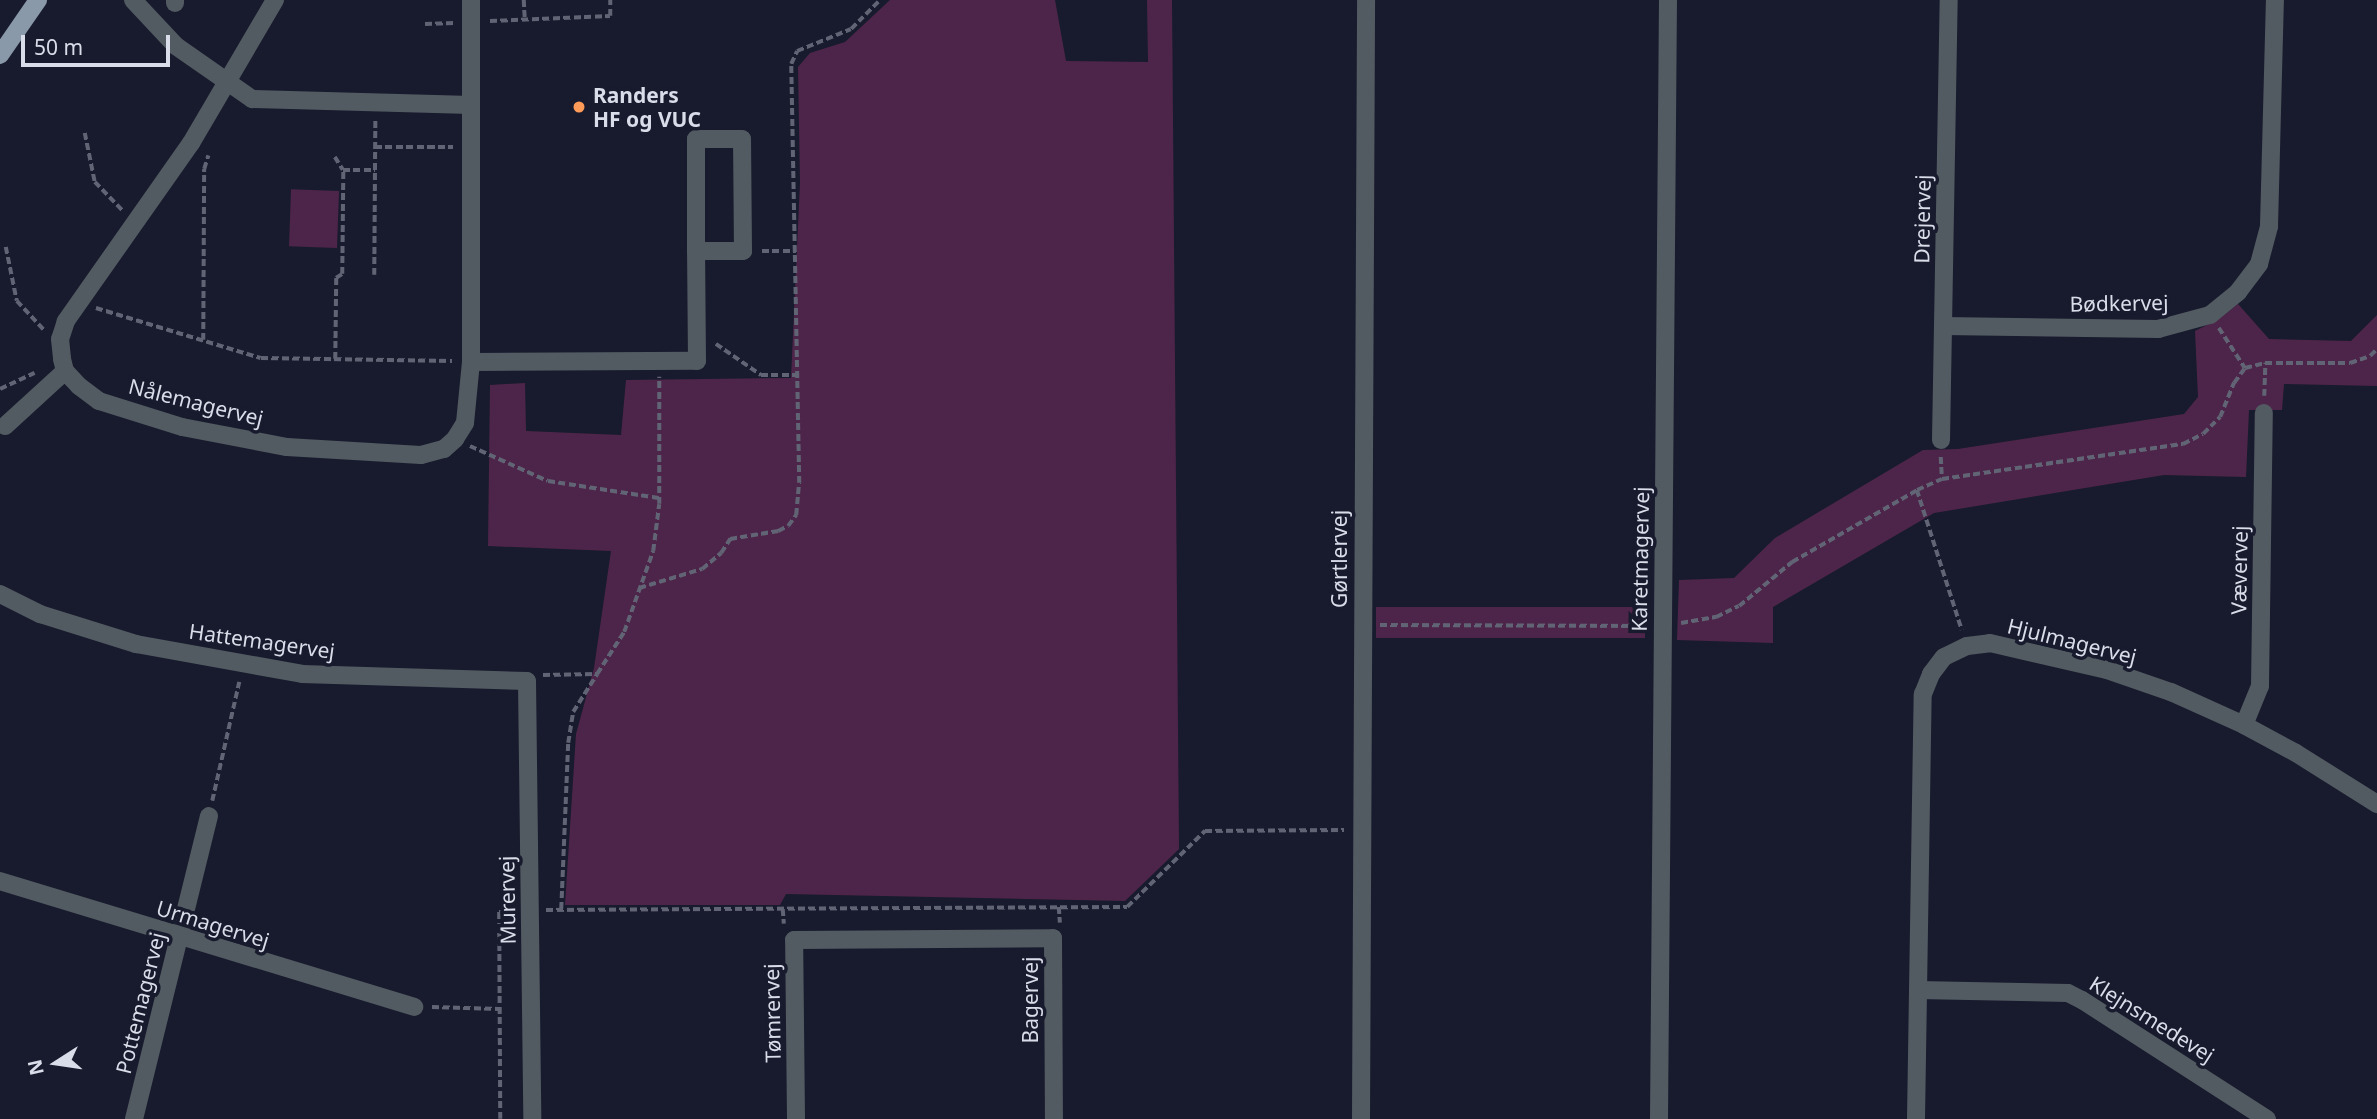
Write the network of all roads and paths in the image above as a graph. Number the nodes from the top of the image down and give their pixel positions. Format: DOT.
graph roads {
  1 [pos="38,0"];
  2 [pos="133,0"];
  3 [pos="275,0"];
  4 [pos="471,0"];
  5 [pos="524,0"];
  6 [pos="610,0"];
  7 [pos="880,0"];
  8 [pos="1366,0"];
  9 [pos="1668,0"];
  10 [pos="1949,0"];
  11 [pos="2275,0"];
  12 [pos="525,19"];
  13 [pos="471,22"];
  14 [pos="425,24"];
  15 [pos="0,55"];
  16 [pos="228,84"];
  17 [pos="376,101"];
  18 [pos="471,105"];
  19 [pos="85,132"];
  20 [pos="375,147"];
  21 [pos="471,147"];
  22 [pos="208,156"];
  23 [pos="335,157"];
  24 [pos="343,170"];
  25 [pos="375,170"];
  26 [pos="135,223"];
  27 [pos="6,247"];
  28 [pos="696,251"];
  29 [pos="743,251"];
  30 [pos="796,251"];
  31 [pos="374,275"];
  32 [pos="79,302"];
  33 [pos="2210,315"];
  34 [pos="1943,326"];
  35 [pos="60,339"];
  36 [pos="204,340"];
  37 [pos="718,344"];
  38 [pos="2377,349"];
  39 [pos="335,359"];
  40 [pos="659,361"];
  41 [pos="471,362"];
  42 [pos="2264,363"];
  43 [pos="2245,368"];
  44 [pos="65,371"];
  45 [pos="798,375"];
  46 [pos="2264,413"];
  47 [pos="5,426"];
  48 [pos="455,439"];
  49 [pos="1941,440"];
  50 [pos="1917,490"];
  51 [pos="659,498"];
  52 [pos="639,588"];
  53 [pos="0,594"];
  54 [pos="1361,625"];
  55 [pos="1662,626"];
  56 [pos="1967,646"];
  57 [pos="243,664"];
  58 [pos="597,674"];
  59 [pos="527,681"];
  60 [pos="2244,725"];
  61 [pos="2377,804"];
  62 [pos="209,816"];
  63 [pos="1360,830"];
  64 [pos="0,881"];
  65 [pos="1059,907"];
  66 [pos="561,910"];
  67 [pos="530,911"];
  68 [pos="1060,929"];
  69 [pos="180,938"];
  70 [pos="911,939"];
  71 [pos="1918,990"];
  72 [pos="414,1007"];
  73 [pos="499,1009"];
  74 [pos="134,1119"];
  75 [pos="500,1119"];
  76 [pos="532,1119"];
  77 [pos="796,1119"];
  78 [pos="1054,1119"];
  79 [pos="1361,1119"];
  80 [pos="1659,1119"];
  81 [pos="1916,1119"];
  82 [pos="2267,1119"];
  1 -- 15 [label="main road"];
  2 -- 16 [label="street"];
  3 -- 16 [label="street"];
  4 -- 13 [label="street"];
  5 -- 12 [label="path"];
  6 -- 12 [label="path"];
  7 -- 30 [label="path"];
  8 -- 54 [label="street, Gørtlervej"];
  9 -- 55 [label="street, Karetmagervej"];
  10 -- 34 [label="street, Drejervej"];
  11 -- 33 [label="street, Bødkervej"];
  12 -- 13 [label="path"];
  13 -- 14 [label="path"];
  13 -- 18 [label="street"];
  16 -- 17 [label="street"];
  16 -- 26 [label="street"];
  17 -- 18 [label="street"];
  17 -- 20 [label="path"];
  18 -- 21 [label="street"];
  19 -- 26 [label="path"];
  20 -- 21 [label="path"];
  20 -- 25 [label="path"];
  21 -- 41 [label="street"];
  22 -- 36 [label="path"];
  23 -- 24 [label="path"];
  24 -- 25 [label="path"];
  24 -- 39 [label="path"];
  25 -- 31 [label="path"];
  26 -- 32 [label="street"];
  27 -- 35 [label="path"];
  28 -- 29 [label="street"];
  28 -- 29 [label="street"];
  28 -- 40 [label="street"];
  29 -- 30 [label="path"];
  30 -- 45 [label="path"];
  32 -- 35 [label="street"];
  32 -- 36 [label="path"];
  33 -- 34 [label="street, Bødkervej"];
  33 -- 43 [label="path"];
  34 -- 49 [label="street, Drejervej"];
  35 -- 44 [label="street"];
  36 -- 39 [label="path"];
  37 -- 45 [label="path"];
  38 -- 42 [label="path"];
  39 -- 41 [label="path"];
  40 -- 41 [label="street"];
  40 -- 51 [label="path"];
  41 -- 48 [label="street"];
  42 -- 43 [label="path"];
  42 -- 46 [label="path"];
  43 -- 50 [label="path"];
  44 -- 47 [label="street"];
  44 -- 48 [label="street, Nålemagervej"];
  45 -- 52 [label="path"];
  46 -- 60 [label="street, Vævervej"];
  48 -- 51 [label="path"];
  50 -- 55 [label="path"];
  50 -- 56 [label="path"];
  51 -- 52 [label="path"];
  52 -- 58 [label="path"];
  53 -- 57 [label="street, Hattemagervej"];
  54 -- 55 [label="path"];
  54 -- 63 [label="street, Gørtlervej"];
  55 -- 80 [label="street, Karetmagervej"];
  56 -- 60 [label="street, Hjulmagervej"];
  56 -- 71 [label="street"];
  57 -- 59 [label="street, Hattemagervej"];
  57 -- 62 [label="path"];
  58 -- 59 [label="path"];
  58 -- 66 [label="path"];
  59 -- 67 [label="street, Murervej"];
  60 -- 61 [label="street, Hjulmagervej"];
  62 -- 69 [label="street, Pottemagervej"];
  63 -- 65 [label="path"];
  63 -- 79 [label="street, Gørtlervej"];
  64 -- 69 [label="street, Urmagervej"];
  65 -- 66 [label="path"];
  65 -- 68 [label="path"];
  66 -- 67 [label="path"];
  67 -- 73 [label="path"];
  67 -- 76 [label="street, Murervej"];
  69 -- 72 [label="street, Urmagervej"];
  69 -- 74 [label="street, Pottemagervej"];
  70 -- 77 [label="street, Tømrervej"];
  70 -- 78 [label="street, Bagervej"];
  71 -- 81 [label="street"];
  71 -- 82 [label="street, Klejnsmedevej"];
  72 -- 73 [label="path"];
  73 -- 75 [label="path"];
}
